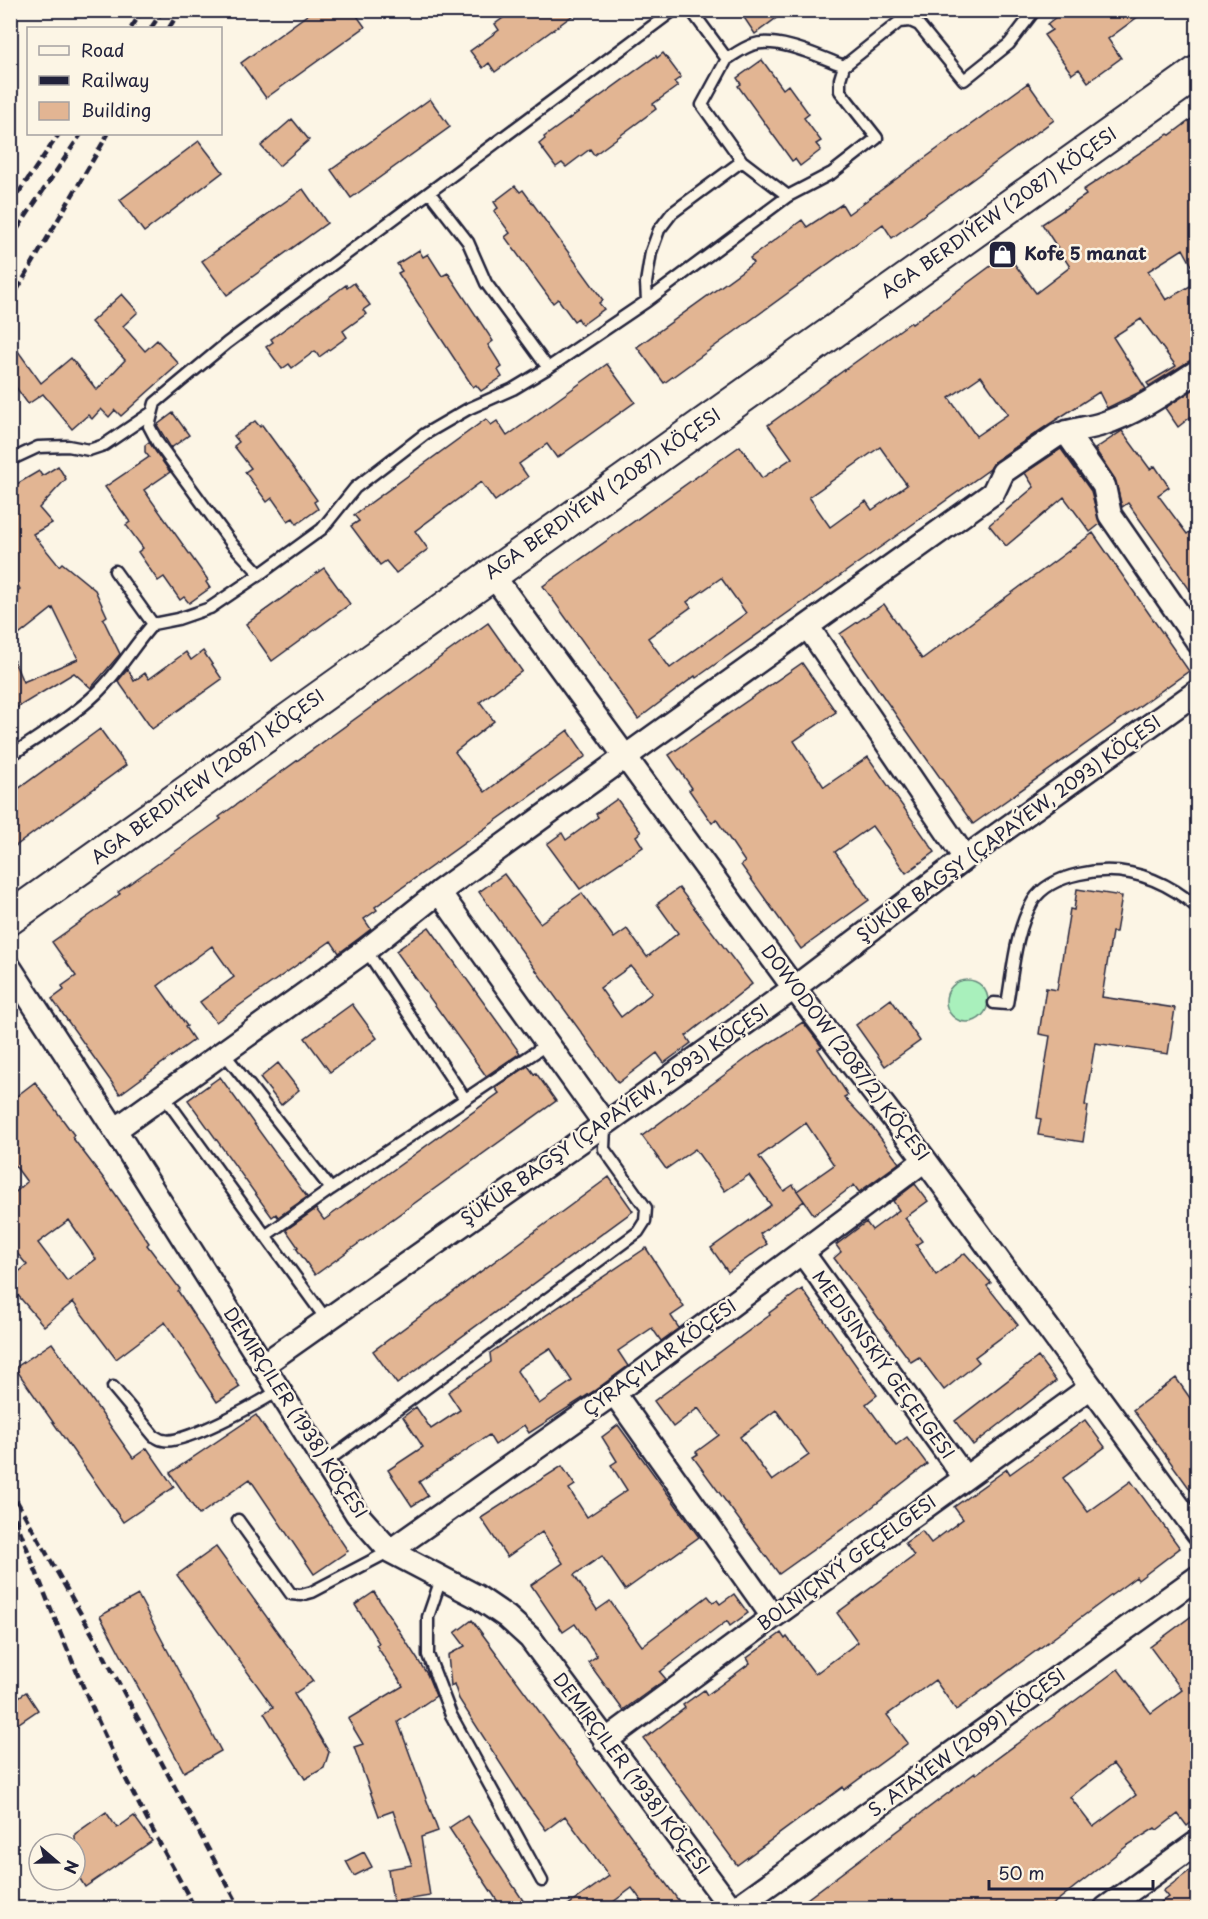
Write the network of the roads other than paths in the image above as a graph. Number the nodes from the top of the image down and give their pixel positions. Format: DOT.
graph roads {
  1 [pos="674,10"];
  2 [pos="691,10"];
  3 [pos="1035,10"];
  4 [pos="727,59"];
  5 [pos="844,66"];
  6 [pos="1197,72"];
  7 [pos="742,161"];
  8 [pos="430,193"];
  9 [pos="788,196"];
  10 [pos="647,302"];
  11 [pos="548,368"];
  12 [pos="1197,371"];
  13 [pos="151,413"];
  14 [pos="1066,432"];
  15 [pos="10,460"];
  16 [pos="115,571"];
  17 [pos="260,574"];
  18 [pos="492,574"];
  19 [pos="153,624"];
  20 [pos="808,627"];
  21 [pos="1197,642"];
  22 [pos="1197,691"];
  23 [pos="10,756"];
  24 [pos="625,757"];
  25 [pos="965,858"];
  26 [pos="439,892"];
  27 [pos="1197,908"];
  28 [pos="10,918"];
  29 [pos="366,950"];
  30 [pos="10,968"];
  31 [pos="794,988"];
  32 [pos="994,1003"];
  33 [pos="549,1043"];
  34 [pos="223,1052"];
  35 [pos="163,1095"];
  36 [pos="465,1099"];
  37 [pos="605,1124"];
  38 [pos="115,1130"];
  39 [pos="926,1160"];
  40 [pos="331,1189"];
  41 [pos="265,1236"];
  42 [pos="802,1252"];
  43 [pos="326,1320"];
  44 [pos="263,1365"];
  45 [pos="113,1386"];
  46 [pos="1091,1387"];
  47 [pos="279,1390"];
  48 [pos="614,1393"];
  49 [pos="326,1462"];
  50 [pos="965,1478"];
  51 [pos="237,1520"];
  52 [pos="1197,1533"];
  53 [pos="390,1551"];
  54 [pos="1197,1577"];
  55 [pos="441,1579"];
  56 [pos="773,1617"];
  57 [pos="605,1741"];
  58 [pos="1197,1842"];
  59 [pos="542,1881"];
  60 [pos="731,1908"];
  61 [pos="736,1908"];
  62 [pos="1106,1908"];
  1 -- 8 [label="lane"];
  2 -- 4 [label="lane"];
  3 -- 5 [label="lane"];
  4 -- 5 [label="lane"];
  4 -- 7 [label="lane"];
  5 -- 9 [label="lane"];
  6 -- 18 [label="street, AGA BERDIÝEW (2087) KÖÇESI"];
  7 -- 9 [label="lane"];
  7 -- 10 [label="lane"];
  8 -- 11 [label="lane"];
  8 -- 13 [label="lane"];
  9 -- 10 [label="lane"];
  10 -- 11 [label="lane"];
  11 -- 17 [label="lane"];
  12 -- 14 [label="street"];
  13 -- 15 [label="lane"];
  13 -- 17 [label="lane"];
  14 -- 20 [label="street"];
  14 -- 21 [label="street"];
  16 -- 19 [label="lane"];
  17 -- 19 [label="lane"];
  18 -- 24 [label="street, DOWODOW (2087/2) KÖÇESI"];
  18 -- 28 [label="street, AGA BERDIÝEW (2087) KÖÇESI"];
  19 -- 23 [label="lane"];
  20 -- 24 [label="street"];
  20 -- 25 [label="street"];
  22 -- 25 [label="street, ŞÜKÜR BAGŞY (ÇAPAÝEW, 2093) KÖÇESI"];
  24 -- 26 [label="street"];
  24 -- 31 [label="street, DOWODOW (2087/2) KÖÇESI"];
  25 -- 31 [label="street, ŞÜKÜR BAGŞY (ÇAPAÝEW, 2093) KÖÇESI"];
  26 -- 29 [label="street"];
  26 -- 33 [label="street"];
  27 -- 32 [label="lane"];
  29 -- 34 [label="street"];
  29 -- 36 [label="lane"];
  30 -- 38 [label="street, DEMIRÇILER (1938) KÖÇESI"];
  31 -- 37 [label="street, ŞÜKÜR BAGŞY (ÇAPAÝEW, 2093) KÖÇESI"];
  31 -- 39 [label="street, DOWODOW (2087/2) KÖÇESI"];
  33 -- 36 [label="lane"];
  33 -- 37 [label="street"];
  34 -- 35 [label="street"];
  34 -- 40 [label="lane"];
  35 -- 38 [label="street"];
  35 -- 41 [label="lane"];
  36 -- 40 [label="lane"];
  37 -- 43 [label="street, ŞÜKÜR BAGŞY (ÇAPAÝEW, 2093) KÖÇESI"];
  37 -- 49 [label="lane"];
  38 -- 44 [label="street, DEMIRÇILER (1938) KÖÇESI"];
  39 -- 42 [label="street, ÇYRAÇYLAR KÖÇESI"];
  39 -- 46 [label="street, DOWODOW (2087/2) KÖÇESI"];
  40 -- 41 [label="lane"];
  41 -- 43 [label="lane"];
  42 -- 48 [label="street, ÇYRAÇYLAR KÖÇESI"];
  42 -- 50 [label="street, MEDISINSKIÝ GEÇELGESI"];
  43 -- 44 [label="street, ŞÜKÜR BAGŞY (ÇAPAÝEW, 2093) KÖÇESI"];
  44 -- 47 [label="street, DEMIRÇILER (1938) KÖÇESI"];
  45 -- 47 [label="lane"];
  46 -- 50 [label="street, BOLNIÇNYÝ GEÇELGESI"];
  46 -- 52 [label="street, DOWODOW (2087/2) KÖÇESI"];
  47 -- 49 [label="street, DEMIRÇILER (1938) KÖÇESI"];
  48 -- 53 [label="street, ÇYRAÇYLAR KÖÇESI"];
  48 -- 56 [label="street"];
  49 -- 53 [label="street, DEMIRÇILER (1938) KÖÇESI"];
  50 -- 56 [label="street, BOLNIÇNYÝ GEÇELGESI"];
  51 -- 53 [label="lane"];
  53 -- 55 [label="street, DEMIRÇILER (1938) KÖÇESI"];
  54 -- 61 [label="street, S. ATAÝEW (2099) KÖÇESI"];
  55 -- 57 [label="street, DEMIRÇILER (1938) KÖÇESI"];
  55 -- 59 [label="lane"];
  56 -- 57 [label="street, BOLNIÇNYÝ GEÇELGESI"];
  57 -- 60 [label="street, DEMIRÇILER (1938) KÖÇESI"];
  58 -- 62 [label="street"];
}
